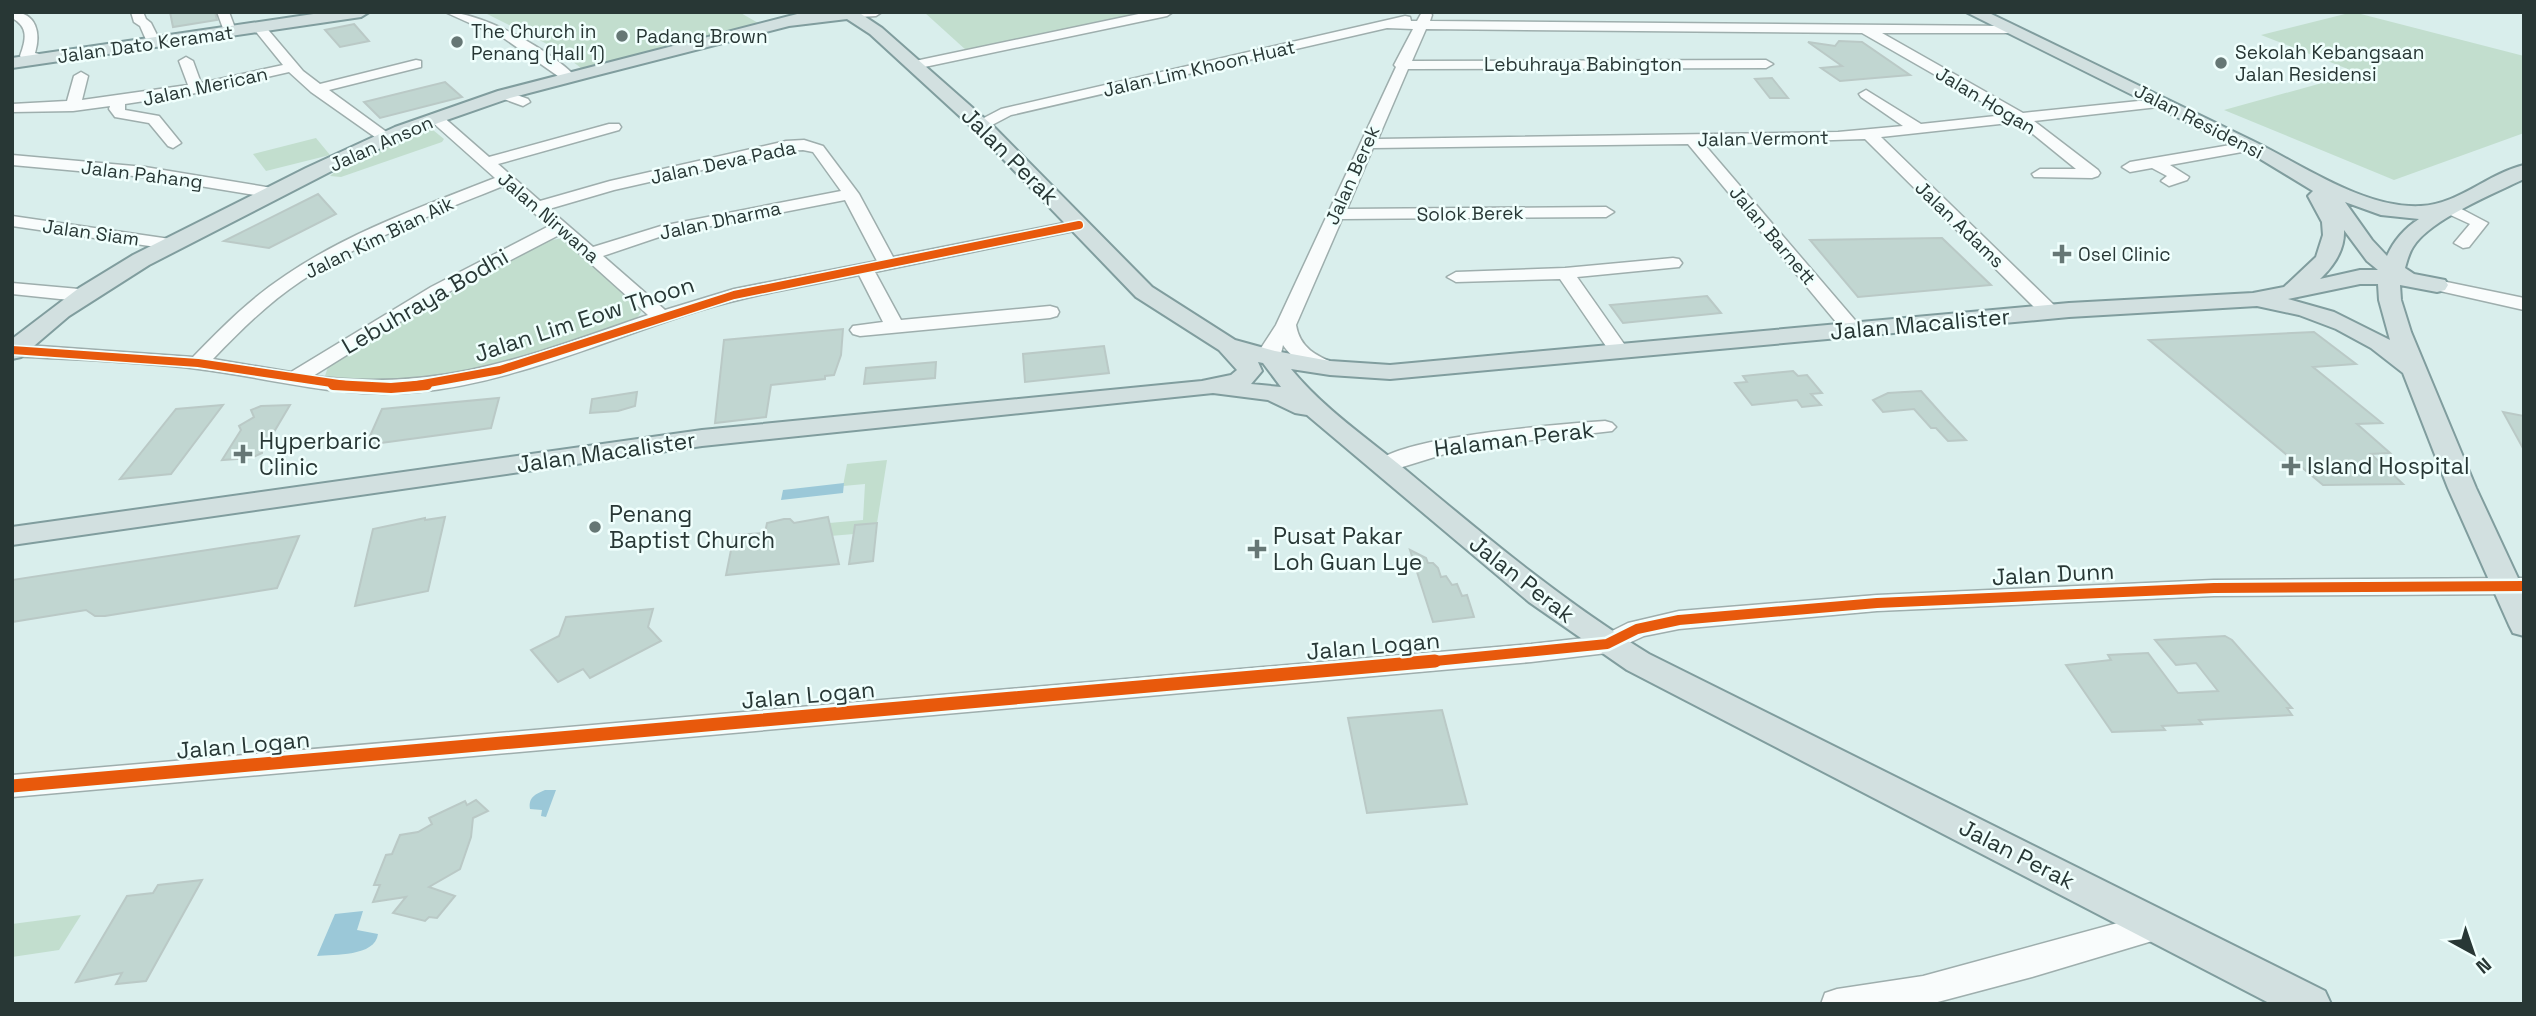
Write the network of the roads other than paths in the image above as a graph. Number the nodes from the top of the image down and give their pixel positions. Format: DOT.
graph roads {
  1 [pos="342,12"];
  2 [pos="361,12"];
  3 [pos="451,12"];
  4 [pos="821,12"];
  5 [pos="1167,12"];
  6 [pos="1974,12"];
  7 [pos="12,14"];
  8 [pos="138,17"];
  9 [pos="869,17"];
  10 [pos="1389,18"];
  11 [pos="1419,19"];
  12 [pos="226,20"];
  13 [pos="790,22"];
  14 [pos="259,28"];
  15 [pos="1864,29"];
  16 [pos="2010,30"];
  17 [pos="142,42"];
  18 [pos="23,59"];
  19 [pos="186,61"];
  20 [pos="416,64"];
  21 [pos="1766,64"];
  22 [pos="915,65"];
  23 [pos="1401,65"];
  24 [pos="292,68"];
  25 [pos="81,76"];
  26 [pos="570,78"];
  27 [pos="196,89"];
  28 [pos="316,89"];
  29 [pos="1866,94"];
  30 [pos="118,102"];
  31 [pos="2158,103"];
  32 [pos="73,107"];
  33 [pos="12,108"];
  34 [pos="966,112"];
  35 [pos="1006,112"];
  36 [pos="436,118"];
  37 [pos="2023,119"];
  38 [pos="614,127"];
  39 [pos="985,129"];
  40 [pos="1920,130"];
  41 [pos="1870,135"];
  42 [pos="387,139"];
  43 [pos="1693,140"];
  44 [pos="171,141"];
  45 [pos="1366,144"];
  46 [pos="2248,147"];
  47 [pos="12,160"];
  48 [pos="487,162"];
  49 [pos="2280,162"];
  50 [pos="2154,163"];
  51 [pos="2130,167"];
  52 [pos="2524,171"];
  53 [pos="2040,174"];
  54 [pos="506,179"];
  55 [pos="2168,181"];
  56 [pos="272,193"];
  57 [pos="851,194"];
  58 [pos="538,207"];
  59 [pos="2449,208"];
  60 [pos="1606,212"];
  61 [pos="1335,214"];
  62 [pos="12,222"];
  63 [pos="1079,225"];
  64 [pos="561,227"];
  65 [pos="2463,243"];
  66 [pos="170,244"];
  67 [pos="2401,248"];
  68 [pos="591,254"];
  69 [pos="1673,263"];
  70 [pos="888,264"];
  71 [pos="864,268"];
  72 [pos="1565,272"];
  73 [pos="1456,277"];
  74 [pos="2391,282"];
  75 [pos="2437,285"];
  76 [pos="12,288"];
  77 [pos="79,295"];
  78 [pos="2264,298"];
  79 [pos="2524,304"];
  80 [pos="1050,312"];
  81 [pos="2050,312"];
  82 [pos="661,316"];
  83 [pos="894,325"];
  84 [pos="1286,325"];
  85 [pos="860,330"];
  86 [pos="1853,330"];
  87 [pos="1227,345"];
  88 [pos="13,351"];
  89 [pos="1619,351"];
  90 [pos="1272,358"];
  91 [pos="198,363"];
  92 [pos="1330,368"];
  93 [pos="2414,370"];
  94 [pos="1391,373"];
  95 [pos="292,380"];
  96 [pos="1202,388"];
  97 [pos="1335,426"];
  98 [pos="1605,427"];
  99 [pos="1383,466"];
  100 [pos="12,537"];
  101 [pos="2515,586"];
  102 [pos="1569,617"];
  103 [pos="2524,625"];
  104 [pos="1607,644"];
  105 [pos="1531,653"];
  106 [pos="12,786"];
  107 [pos="2158,926"];
  108 [pos="1837,1004"];
  109 [pos="2311,1004"];
  1 -- 12 [label="main road, Jalan Dato Keramat"];
  2 -- 14 [label="main road, Jalan Dato Keramat"];
  3 -- 26 [label="street"];
  4 -- 13 [label="main road"];
  5 -- 22 [label="street"];
  6 -- 16 [label="main road, Jalan Residensi"];
  7 -- 18 [label="street"];
  8 -- 17 [label="street"];
  9 -- 13 [label="main road, Jalan Perak"];
  9 -- 22 [label="main road, Jalan Perak"];
  10 -- 11 [label="street, Jalan Lim Khoon Huat"];
  10 -- 35 [label="street, Jalan Lim Khoon Huat"];
  11 -- 15 [label="street, Jalan Lim Khoon Huat"];
  11 -- 23 [label="street, Jalan Berek"];
  12 -- 17 [label="main road, Jalan Dato Keramat"];
  13 -- 26 [label="main road, Jalan Anson"];
  14 -- 17 [label="main road, Jalan Dato Keramat"];
  14 -- 24 [label="street"];
  15 -- 16 [label="street, Jalan Lim Khoon Huat"];
  15 -- 37 [label="street, Jalan Hogan"];
  16 -- 31 [label="main road, Jalan Residensi"];
  17 -- 18 [label="main road, Jalan Dato Keramat"];
  19 -- 27 [label="street"];
  20 -- 28 [label="street"];
  21 -- 23 [label="street, Lebuhraya Babington"];
  22 -- 34 [label="main road, Jalan Perak"];
  23 -- 45 [label="street, Jalan Berek"];
  24 -- 27 [label="street, Jalan Merican"];
  24 -- 28 [label="street"];
  25 -- 32 [label="street"];
  26 -- 36 [label="main road, Jalan Anson"];
  27 -- 30 [label="street, Jalan Merican"];
  28 -- 42 [label="street"];
  29 -- 40 [label="street"];
  30 -- 32 [label="street, Jalan Merican"];
  30 -- 44 [label="street, Jalan Merican"];
  31 -- 37 [label="street, Jalan Vermont"];
  31 -- 46 [label="main road, Jalan Residensi"];
  32 -- 33 [label="street, Jalan Merican"];
  34 -- 35 [label="street, Jalan Lim Khoon Huat"];
  34 -- 39 [label="main road, Jalan Perak"];
  35 -- 39 [label="street, Jalan Lim Khoon Huat"];
  36 -- 42 [label="main road, Jalan Anson"];
  36 -- 48 [label="street, Jalan Nirwana"];
  37 -- 40 [label="street, Jalan Vermont"];
  37 -- 53 [label="street, Jalan Hogan"];
  38 -- 48 [label="street"];
  39 -- 63 [label="main road, Jalan Perak"];
  40 -- 41 [label="street, Jalan Vermont"];
  41 -- 43 [label="street, Jalan Vermont"];
  41 -- 81 [label="street, Jalan Adams"];
  42 -- 56 [label="main road, Jalan Anson"];
  43 -- 45 [label="street, Jalan Vermont"];
  43 -- 86 [label="street, Jalan Barnett"];
  45 -- 61 [label="street, Jalan Berek"];
  46 -- 49 [label="main road, Jalan Residensi"];
  46 -- 50 [label="street"];
  47 -- 56 [label="street, Jalan Pahang"];
  48 -- 54 [label="street, Jalan Nirwana"];
  49 -- 59 [label="main road"];
  49 -- 74 [label="main road, Jalan Residensi"];
  49 -- 78 [label="main road"];
  50 -- 51 [label="street"];
  50 -- 55 [label="street"];
  52 -- 59 [label="main road"];
  54 -- 58 [label="street, Jalan Nirwana"];
  54 -- 91 [label="street, Jalan Kim Bian Aik"];
  56 -- 66 [label="main road, Jalan Anson"];
  57 -- 58 [label="street, Jalan Deva Pada"];
  57 -- 68 [label="street, Jalan Dharma"];
  57 -- 70 [label="street, Jalan Deva Pada"];
  58 -- 64 [label="street, Jalan Nirwana"];
  59 -- 65 [label="street"];
  59 -- 67 [label="main road"];
  60 -- 61 [label="street, Solok Berek"];
  61 -- 84 [label="street, Jalan Berek"];
  62 -- 66 [label="street, Jalan Siam"];
  63 -- 70 [label="street, Jalan Lim Eow Thoon"];
  63 -- 87 [label="main road, Jalan Perak"];
  64 -- 68 [label="street, Jalan Nirwana"];
  64 -- 95 [label="street, Lebuhraya Bodhi"];
  66 -- 77 [label="main road, Jalan Anson"];
  67 -- 74 [label="main road"];
  67 -- 75 [label="main road"];
  68 -- 82 [label="street, Jalan Nirwana"];
  69 -- 72 [label="street"];
  70 -- 71 [label="street, Jalan Lim Eow Thoon"];
  71 -- 82 [label="street, Jalan Lim Eow Thoon"];
  71 -- 83 [label="street"];
  72 -- 73 [label="street"];
  72 -- 89 [label="street"];
  74 -- 75 [label="main road"];
  74 -- 78 [label="main road, Jalan Macalister"];
  74 -- 93 [label="main road"];
  75 -- 79 [label="street"];
  76 -- 77 [label="street"];
  77 -- 88 [label="main road, Jalan Anson"];
  78 -- 81 [label="main road, Jalan Macalister"];
  78 -- 93 [label="main road"];
  80 -- 83 [label="street"];
  81 -- 86 [label="main road, Jalan Macalister"];
  82 -- 95 [label="street, Jalan Lim Eow Thoon"];
  83 -- 85 [label="street"];
  84 -- 90 [label="street, Jalan Berek"];
  84 -- 92 [label="street"];
  86 -- 89 [label="main road, Jalan Macalister"];
  87 -- 90 [label="main road, Jalan Perak"];
  87 -- 96 [label="main road"];
  88 -- 91 [label="street, Jalan Lim Eow Thoon"];
  89 -- 94 [label="main road, Jalan Macalister"];
  90 -- 92 [label="main road, Jalan Macalister"];
  90 -- 97 [label="main road, Jalan Perak"];
  91 -- 95 [label="street, Jalan Lim Eow Thoon"];
  92 -- 94 [label="main road, Jalan Macalister"];
  93 -- 101 [label="main road"];
  94 -- 99 [label="main road"];
  96 -- 97 [label="main road"];
  96 -- 100 [label="main road, Jalan Macalister"];
  97 -- 99 [label="main road, Jalan Perak"];
  98 -- 99 [label="street, Halaman Perak"];
  99 -- 102 [label="main road, Jalan Perak"];
  101 -- 103 [label="main road"];
  101 -- 104 [label="street, Jalan Dunn"];
  102 -- 104 [label="main road, Jalan Perak"];
  102 -- 105 [label="street, Jalan Logan"];
  104 -- 105 [label="street, Jalan Logan"];
  104 -- 107 [label="main road, Jalan Perak"];
  105 -- 106 [label="street, Jalan Logan"];
  107 -- 108 [label="street"];
  107 -- 109 [label="main road, Jalan Perak"];
}
